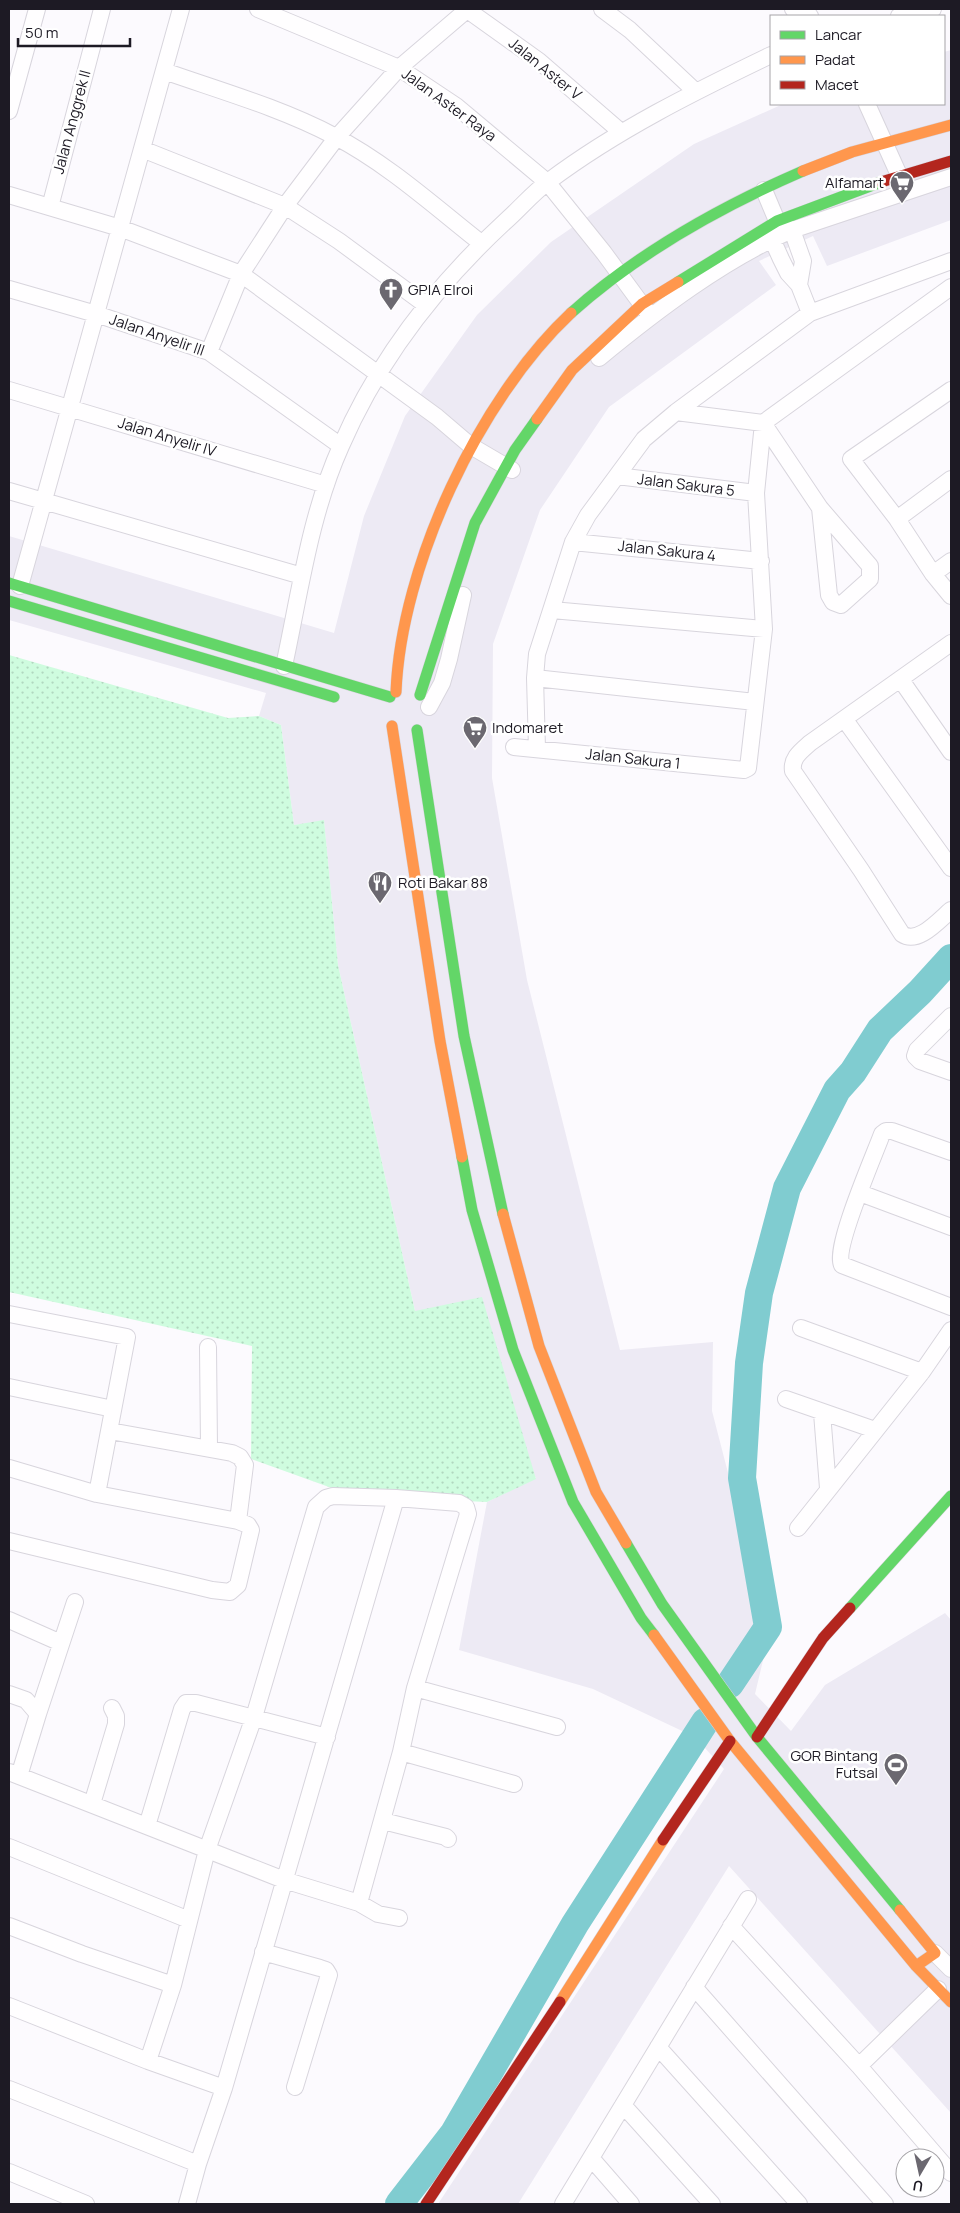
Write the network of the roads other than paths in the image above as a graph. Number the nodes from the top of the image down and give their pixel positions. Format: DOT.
graph roads {
  1 [pos="37,9"];
  2 [pos="102,9"];
  3 [pos="181,9"];
  4 [pos="258,9"];
  5 [pos="467,9"];
  6 [pos="602,9"];
  7 [pos="793,9"];
  8 [pos="933,9"];
  9 [pos="808,15"];
  10 [pos="904,15"];
  11 [pos="770,55"];
  12 [pos="399,68"];
  13 [pos="164,71"];
  14 [pos="695,91"];
  15 [pos="867,105"];
  16 [pos="9,111"];
  17 [pos="951,125"];
  18 [pos="622,132"];
  19 [pos="336,137"];
  20 [pos="885,142"];
  21 [pos="142,149"];
  22 [pos="947,170"];
  23 [pos="899,175"];
  24 [pos="547,182"];
  25 [pos="764,190"];
  26 [pos="9,195"];
  27 [pos="842,205"];
  28 [pos="285,206"];
  29 [pos="50,207"];
  30 [pos="777,221"];
  31 [pos="120,228"];
  32 [pos="792,230"];
  33 [pos="772,239"];
  34 [pos="481,243"];
  35 [pos="951,260"];
  36 [pos="241,274"];
  37 [pos="619,274"];
  38 [pos="800,285"];
  39 [pos="951,287"];
  40 [pos="9,289"];
  41 [pos="426,305"];
  42 [pos="646,311"];
  43 [pos="810,313"];
  44 [pos="96,314"];
  45 [pos="209,352"];
  46 [pos="376,374"];
  47 [pos="9,390"];
  48 [pos="951,390"];
  49 [pos="70,408"];
  50 [pos="676,412"];
  51 [pos="763,424"];
  52 [pos="341,446"];
  53 [pos="470,446"];
  54 [pos="508,469"];
  55 [pos="617,476"];
  56 [pos="951,479"];
  57 [pos="326,485"];
  58 [pos="9,491"];
  59 [pos="756,493"];
  60 [pos="43,502"];
  61 [pos="820,508"];
  62 [pos="897,519"];
  63 [pos="573,542"];
  64 [pos="761,561"];
  65 [pos="951,561"];
  66 [pos="933,574"];
  67 [pos="302,576"];
  68 [pos="14,584"];
  69 [pos="951,596"];
  70 [pos="9,601"];
  71 [pos="552,610"];
  72 [pos="128,618"];
  73 [pos="764,629"];
  74 [pos="124,636"];
  75 [pos="951,643"];
  76 [pos="284,666"];
  77 [pos="535,678"];
  78 [pos="901,680"];
  79 [pos="393,694"];
  80 [pos="349,701"];
  81 [pos="755,702"];
  82 [pos="424,714"];
  83 [pos="845,720"];
  84 [pos="392,726"];
  85 [pos="514,746"];
  86 [pos="537,748"];
  87 [pos="951,752"];
  88 [pos="951,868"];
  89 [pos="951,910"];
  90 [pos="951,1016"];
  91 [pos="452,1039"];
  92 [pos="951,1072"];
  93 [pos="951,1152"];
  94 [pos="860,1193"];
  95 [pos="951,1227"];
  96 [pos="951,1307"];
  97 [pos="9,1314"];
  98 [pos="801,1328"];
  99 [pos="951,1330"];
  100 [pos="208,1347"];
  101 [pos="922,1372"];
  102 [pos="9,1386"];
  103 [pos="786,1399"];
  104 [pos="113,1409"];
  105 [pos="822,1413"];
  106 [pos="876,1430"];
  107 [pos="110,1431"];
  108 [pos="209,1448"];
  109 [pos="9,1468"];
  110 [pos="828,1488"];
  111 [pos="97,1494"];
  112 [pos="951,1496"];
  113 [pos="585,1497"];
  114 [pos="396,1498"];
  115 [pos="238,1521"];
  116 [pos="798,1528"];
  117 [pos="9,1541"];
  118 [pos="75,1602"];
  119 [pos="9,1620"];
  120 [pos="61,1643"];
  121 [pos="415,1688"];
  122 [pos="9,1694"];
  123 [pos="112,1708"];
  124 [pos="38,1714"];
  125 [pos="254,1718"];
  126 [pos="557,1727"];
  127 [pos="757,1736"];
  128 [pos="327,1737"];
  129 [pos="730,1741"];
  130 [pos="401,1752"];
  131 [pos="14,1774"];
  132 [pos="514,1784"];
  133 [pos="92,1804"];
  134 [pos="383,1821"];
  135 [pos="148,1826"];
  136 [pos="448,1840"];
  137 [pos="9,1847"];
  138 [pos="207,1850"];
  139 [pos="284,1880"];
  140 [pos="748,1899"];
  141 [pos="359,1904"];
  142 [pos="398,1918"];
  143 [pos="190,1920"];
  144 [pos="9,1926"];
  145 [pos="732,1926"];
  146 [pos="263,1952"];
  147 [pos="935,1953"];
  148 [pos="916,1966"];
  149 [pos="951,1969"];
  150 [pos="173,1984"];
  151 [pos="694,1987"];
  152 [pos="938,1989"];
  153 [pos="951,2002"];
  154 [pos="9,2006"];
  155 [pos="658,2047"];
  156 [pos="148,2061"];
  157 [pos="859,2066"];
  158 [pos="295,2087"];
  159 [pos="224,2088"];
  160 [pos="9,2089"];
  161 [pos="623,2105"];
  162 [pos="591,2158"];
  163 [pos="198,2164"];
  164 [pos="9,2172"];
  165 [pos="951,2173"];
  166 [pos="60,2200"];
  167 [pos="86,2204"];
  168 [pos="187,2204"];
  169 [pos="426,2204"];
  170 [pos="563,2204"];
  171 [pos="631,2204"];
  172 [pos="712,2204"];
  173 [pos="799,2204"];
  174 [pos="885,2204"];
  1 -- 16 [label="street"];
  2 -- 29 [label="street, Jalan Anggrek II"];
  3 -- 13 [label="street"];
  4 -- 12 [label="street, Jalan Aster Raya"];
  5 -- 12 [label="street"];
  5 -- 18 [label="street, Jalan Aster V"];
  6 -- 14 [label="street"];
  7 -- 9 [label="street"];
  8 -- 10 [label="street"];
  11 -- 14 [label="street"];
  12 -- 19 [label="street"];
  12 -- 24 [label="street, Jalan Aster Raya"];
  13 -- 19 [label="street"];
  13 -- 21 [label="street"];
  14 -- 18 [label="street"];
  15 -- 20 [label="street"];
  17 -- 20 [label="street"];
  18 -- 24 [label="street"];
  19 -- 28 [label="street"];
  19 -- 34 [label="street"];
  20 -- 23 [label="street"];
  20 -- 25 [label="street"];
  21 -- 28 [label="street"];
  21 -- 31 [label="street"];
  22 -- 23 [label="street"];
  22 -- 27 [label="street"];
  23 -- 27 [label="street"];
  24 -- 34 [label="street"];
  24 -- 37 [label="street, Jalan Aster Raya"];
  25 -- 30 [label="street"];
  25 -- 37 [label="street"];
  26 -- 29 [label="street"];
  27 -- 30 [label="street"];
  27 -- 32 [label="street"];
  28 -- 36 [label="street"];
  28 -- 41 [label="street"];
  29 -- 31 [label="street"];
  30 -- 32 [label="street"];
  30 -- 33 [label="street"];
  30 -- 42 [label="street"];
  31 -- 36 [label="street"];
  31 -- 44 [label="street"];
  32 -- 33 [label="street"];
  32 -- 38 [label="street"];
  33 -- 38 [label="street"];
  33 -- 42 [label="street"];
  34 -- 41 [label="street"];
  35 -- 43 [label="street"];
  36 -- 45 [label="street"];
  36 -- 46 [label="street"];
  37 -- 42 [label="street, Jalan Aster Raya"];
  37 -- 53 [label="street"];
  38 -- 43 [label="street"];
  39 -- 51 [label="street"];
  40 -- 44 [label="street, Jalan Anyelir III"];
  41 -- 46 [label="street"];
  42 -- 54 [label="street"];
  43 -- 50 [label="street"];
  44 -- 45 [label="street, Jalan Anyelir III"];
  44 -- 49 [label="street"];
  45 -- 52 [label="street, Jalan Anyelir III"];
  46 -- 52 [label="street"];
  46 -- 53 [label="street"];
  47 -- 49 [label="street, Jalan Anyelir IV"];
  48 -- 62 [label="street"];
  49 -- 57 [label="street, Jalan Anyelir IV"];
  49 -- 60 [label="street"];
  50 -- 51 [label="street"];
  50 -- 55 [label="street"];
  51 -- 59 [label="street"];
  51 -- 61 [label="street"];
  52 -- 57 [label="street"];
  53 -- 54 [label="street"];
  53 -- 79 [label="street"];
  54 -- 82 [label="street"];
  55 -- 59 [label="street, Jalan Sakura 5"];
  55 -- 63 [label="street"];
  56 -- 62 [label="street"];
  57 -- 67 [label="street"];
  58 -- 60 [label="street"];
  59 -- 64 [label="street"];
  60 -- 67 [label="street"];
  60 -- 68 [label="street"];
  61 -- 61 [label="street"];
  62 -- 66 [label="street"];
  63 -- 64 [label="street, Jalan Sakura 4"];
  63 -- 71 [label="street"];
  64 -- 73 [label="street"];
  65 -- 66 [label="street"];
  66 -- 69 [label="street"];
  67 -- 76 [label="street"];
  68 -- 72 [label="street"];
  70 -- 74 [label="street"];
  71 -- 73 [label="street"];
  71 -- 77 [label="street"];
  72 -- 74 [label="street"];
  72 -- 76 [label="street"];
  73 -- 81 [label="street"];
  74 -- 80 [label="street"];
  75 -- 78 [label="street"];
  76 -- 79 [label="street"];
  77 -- 81 [label="street"];
  77 -- 86 [label="street"];
  78 -- 83 [label="street"];
  78 -- 87 [label="street"];
  79 -- 82 [label="street"];
  79 -- 84 [label="street"];
  81 -- 86 [label="street, Jalan Sakura 1"];
  82 -- 84 [label="street"];
  82 -- 91 [label="street"];
  83 -- 88 [label="street"];
  83 -- 89 [label="street"];
  84 -- 91 [label="street"];
  85 -- 86 [label="street, Jalan Sakura 1"];
  90 -- 92 [label="street"];
  91 -- 113 [label="street"];
  91 -- 113 [label="street"];
  93 -- 94 [label="street"];
  94 -- 95 [label="street"];
  94 -- 96 [label="street"];
  97 -- 104 [label="street"];
  98 -- 101 [label="street"];
  99 -- 101 [label="street"];
  100 -- 108 [label="street"];
  101 -- 106 [label="street"];
  102 -- 104 [label="street"];
  103 -- 105 [label="street"];
  104 -- 107 [label="street"];
  105 -- 106 [label="street"];
  105 -- 110 [label="street"];
  106 -- 110 [label="street"];
  107 -- 108 [label="street"];
  107 -- 111 [label="street"];
  108 -- 115 [label="street"];
  109 -- 111 [label="street"];
  110 -- 116 [label="street"];
  111 -- 115 [label="street"];
  112 -- 127 [label="street"];
  113 -- 127 [label="street"];
  113 -- 129 [label="street"];
  114 -- 121 [label="street"];
  114 -- 125 [label="street"];
  114 -- 128 [label="street"];
  115 -- 117 [label="street"];
  118 -- 120 [label="street"];
  119 -- 120 [label="street"];
  120 -- 124 [label="street"];
  121 -- 126 [label="street"];
  121 -- 130 [label="street"];
  122 -- 124 [label="street"];
  123 -- 133 [label="street"];
  124 -- 131 [label="street"];
  125 -- 128 [label="street"];
  125 -- 135 [label="street"];
  125 -- 138 [label="street"];
  127 -- 147 [label="street"];
  128 -- 139 [label="street"];
  129 -- 148 [label="street"];
  129 -- 169 [label="street"];
  130 -- 132 [label="street"];
  130 -- 134 [label="street"];
  131 -- 133 [label="street"];
  133 -- 135 [label="street"];
  134 -- 136 [label="street"];
  134 -- 141 [label="street"];
  135 -- 138 [label="street"];
  137 -- 143 [label="street"];
  138 -- 139 [label="street"];
  138 -- 143 [label="street"];
  139 -- 141 [label="street"];
  139 -- 146 [label="street"];
  140 -- 145 [label="street"];
  141 -- 142 [label="street"];
  143 -- 150 [label="street"];
  144 -- 150 [label="street"];
  145 -- 151 [label="street"];
  145 -- 157 [label="street"];
  146 -- 158 [label="street"];
  146 -- 159 [label="street"];
  147 -- 148 [label="street"];
  147 -- 149 [label="street"];
  148 -- 152 [label="street"];
  150 -- 156 [label="street"];
  151 -- 155 [label="street"];
  151 -- 174 [label="street"];
  152 -- 153 [label="street"];
  152 -- 157 [label="street"];
  154 -- 156 [label="street"];
  155 -- 161 [label="street"];
  155 -- 173 [label="street"];
  156 -- 159 [label="street"];
  157 -- 165 [label="street"];
  159 -- 163 [label="street"];
  160 -- 163 [label="street"];
  161 -- 162 [label="street"];
  161 -- 172 [label="street"];
  162 -- 170 [label="street"];
  162 -- 171 [label="street"];
  163 -- 168 [label="street"];
  164 -- 166 [label="street"];
  166 -- 167 [label="street"];
}
